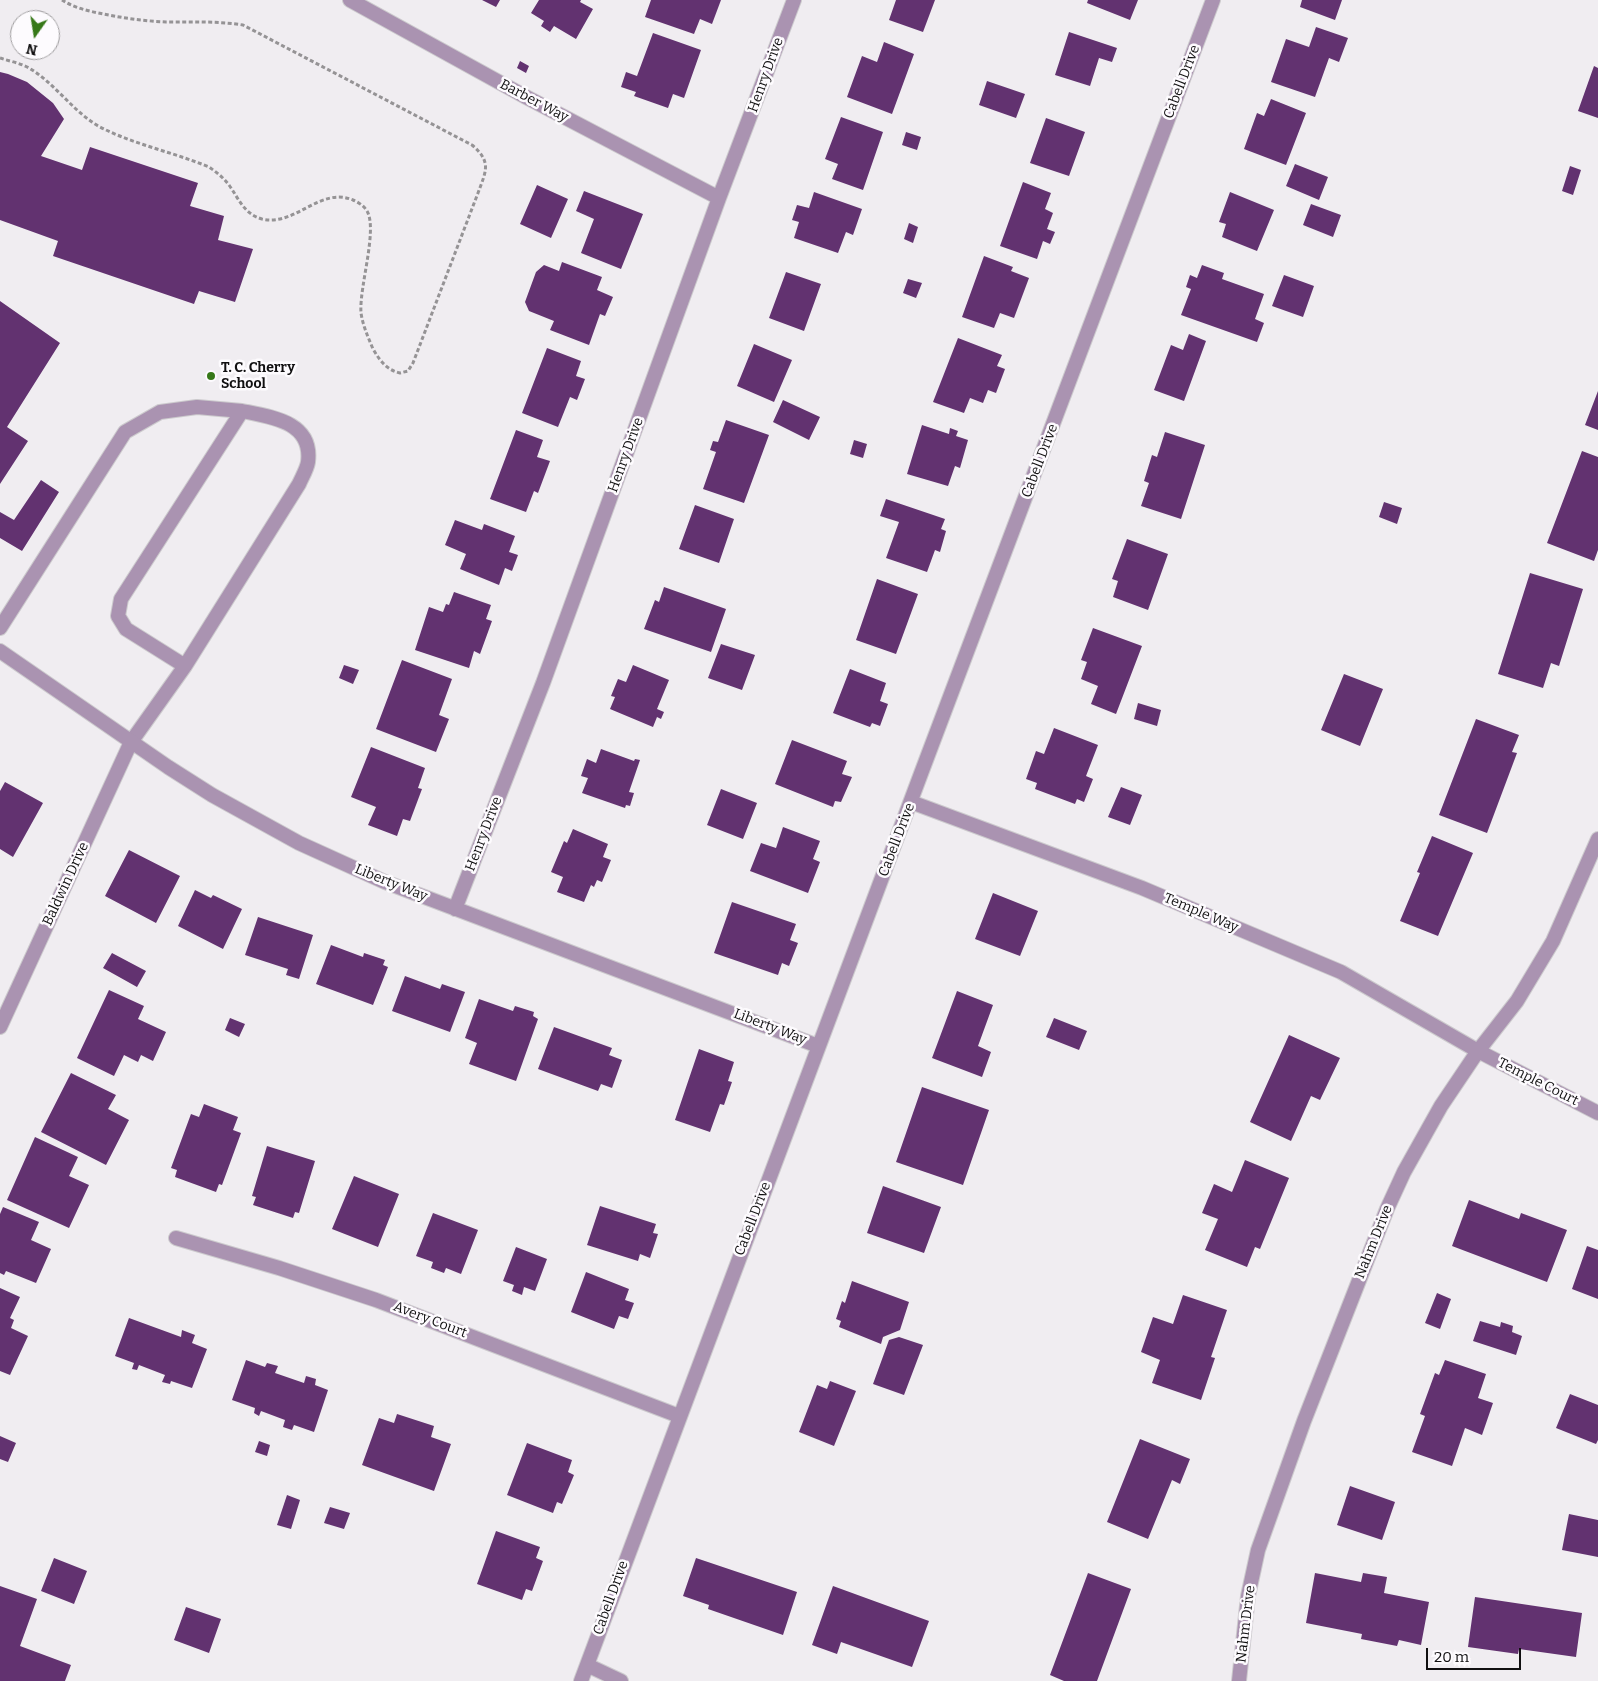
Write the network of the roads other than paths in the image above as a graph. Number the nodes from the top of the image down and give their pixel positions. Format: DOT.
graph roads {
  1 [pos="350,0"];
  2 [pos="794,0"];
  3 [pos="1213,0"];
  4 [pos="719,198"];
  5 [pos="242,411"];
  6 [pos="0,628"];
  7 [pos="0,651"];
  8 [pos="185,666"];
  9 [pos="131,742"];
  10 [pos="911,802"];
  11 [pos="1598,839"];
  12 [pos="455,909"];
  13 [pos="0,1027"];
  14 [pos="818,1046"];
  15 [pos="1478,1051"];
  16 [pos="1598,1113"];
  17 [pos="176,1238"];
  18 [pos="679,1416"];
  19 [pos="587,1665"];
  20 [pos="581,1681"];
  21 [pos="621,1681"];
  22 [pos="1239,1681"];
  1 -- 4 [label="street, Barber Way"];
  2 -- 4 [label="street, Henry Drive"];
  3 -- 10 [label="street, Cabell Drive"];
  4 -- 12 [label="street, Henry Drive"];
  5 -- 6 [label="street, Baldwin Drive"];
  5 -- 8 [label="street"];
  5 -- 8 [label="street, Baldwin Drive"];
  7 -- 9 [label="street, Liberty Way"];
  8 -- 9 [label="street, Baldwin Drive"];
  9 -- 12 [label="street, Liberty Way"];
  9 -- 13 [label="street, Baldwin Drive"];
  10 -- 14 [label="street, Cabell Drive"];
  10 -- 15 [label="street, Temple Way"];
  11 -- 15 [label="street, Nahm Drive"];
  12 -- 14 [label="street, Liberty Way"];
  14 -- 18 [label="street, Cabell Drive"];
  15 -- 16 [label="street, Temple Court"];
  15 -- 22 [label="street, Nahm Drive"];
  17 -- 18 [label="street, Avery Court"];
  18 -- 19 [label="street, Cabell Drive"];
  19 -- 20 [label="street, Cabell Drive"];
  19 -- 21 [label="street"];
}
